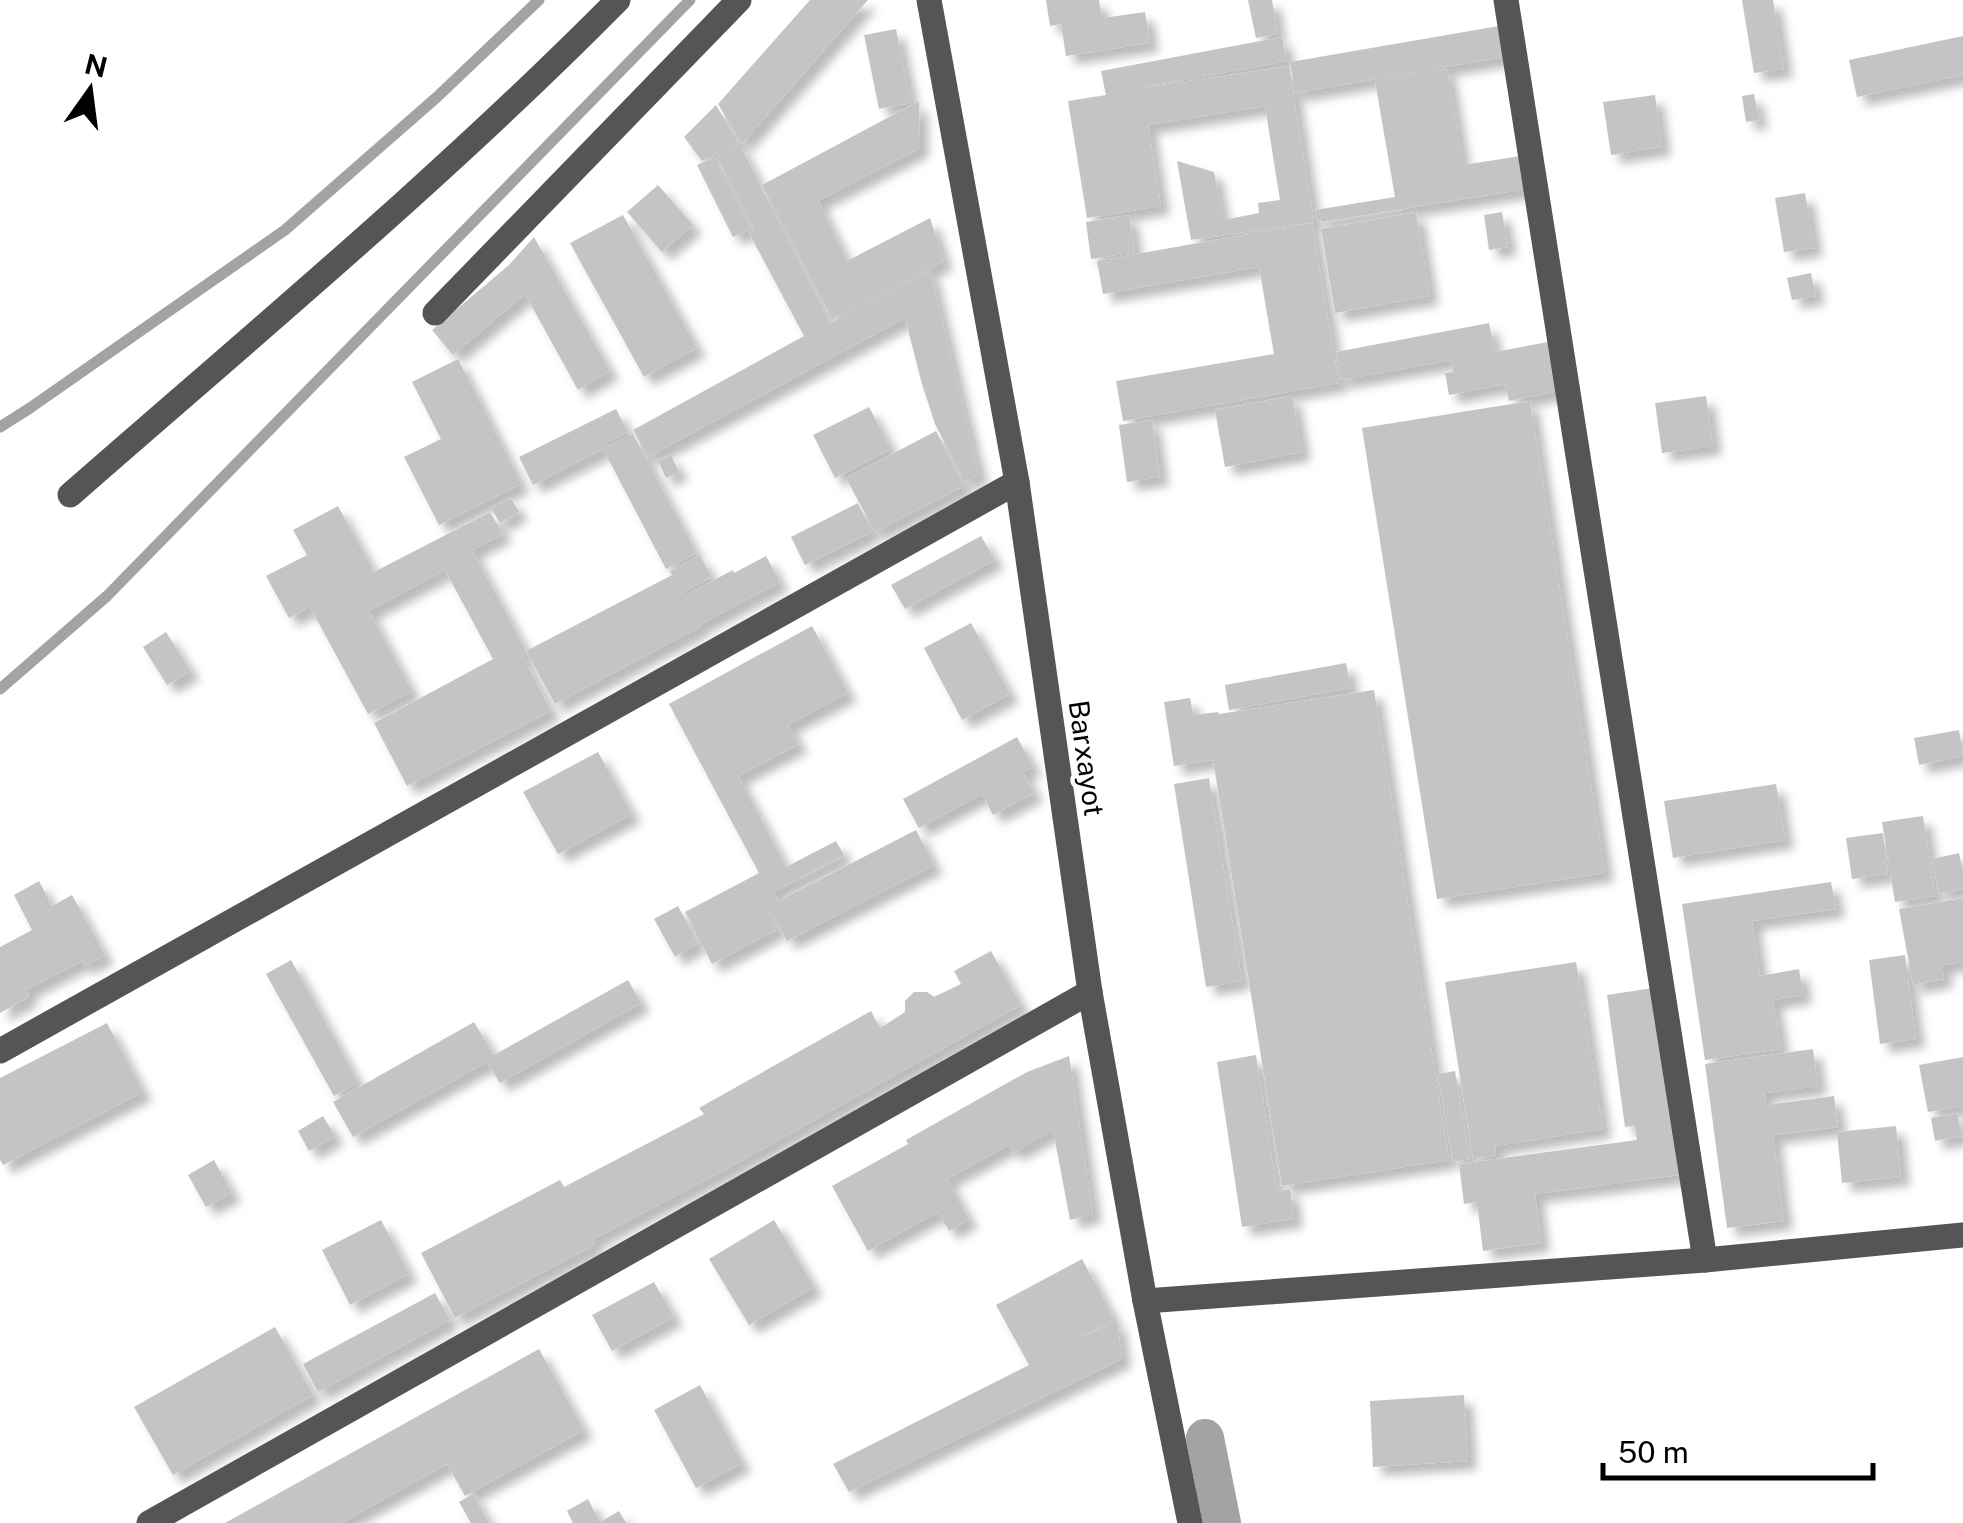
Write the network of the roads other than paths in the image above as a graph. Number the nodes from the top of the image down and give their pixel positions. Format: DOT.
graph roads {
  1 [pos="618,0"];
  2 [pos="738,0"];
  3 [pos="929,0"];
  4 [pos="1506,0"];
  5 [pos="435,313"];
  6 [pos="1017,482"];
  7 [pos="70,495"];
  8 [pos="1090,992"];
  9 [pos="0,1051"];
  10 [pos="1963,1235"];
  11 [pos="1705,1260"];
  12 [pos="1145,1302"];
  13 [pos="149,1523"];
  14 [pos="1190,1523"];
  1 -- 7 [label="street"];
  2 -- 5 [label="street"];
  3 -- 6 [label="street, Barxayot"];
  4 -- 11 [label="street"];
  6 -- 8 [label="street, Barxayot"];
  6 -- 9 [label="street"];
  8 -- 12 [label="street, Barxayot"];
  8 -- 13 [label="street"];
  10 -- 11 [label="street"];
  11 -- 12 [label="street"];
  12 -- 14 [label="street, Barxayot"];
}
